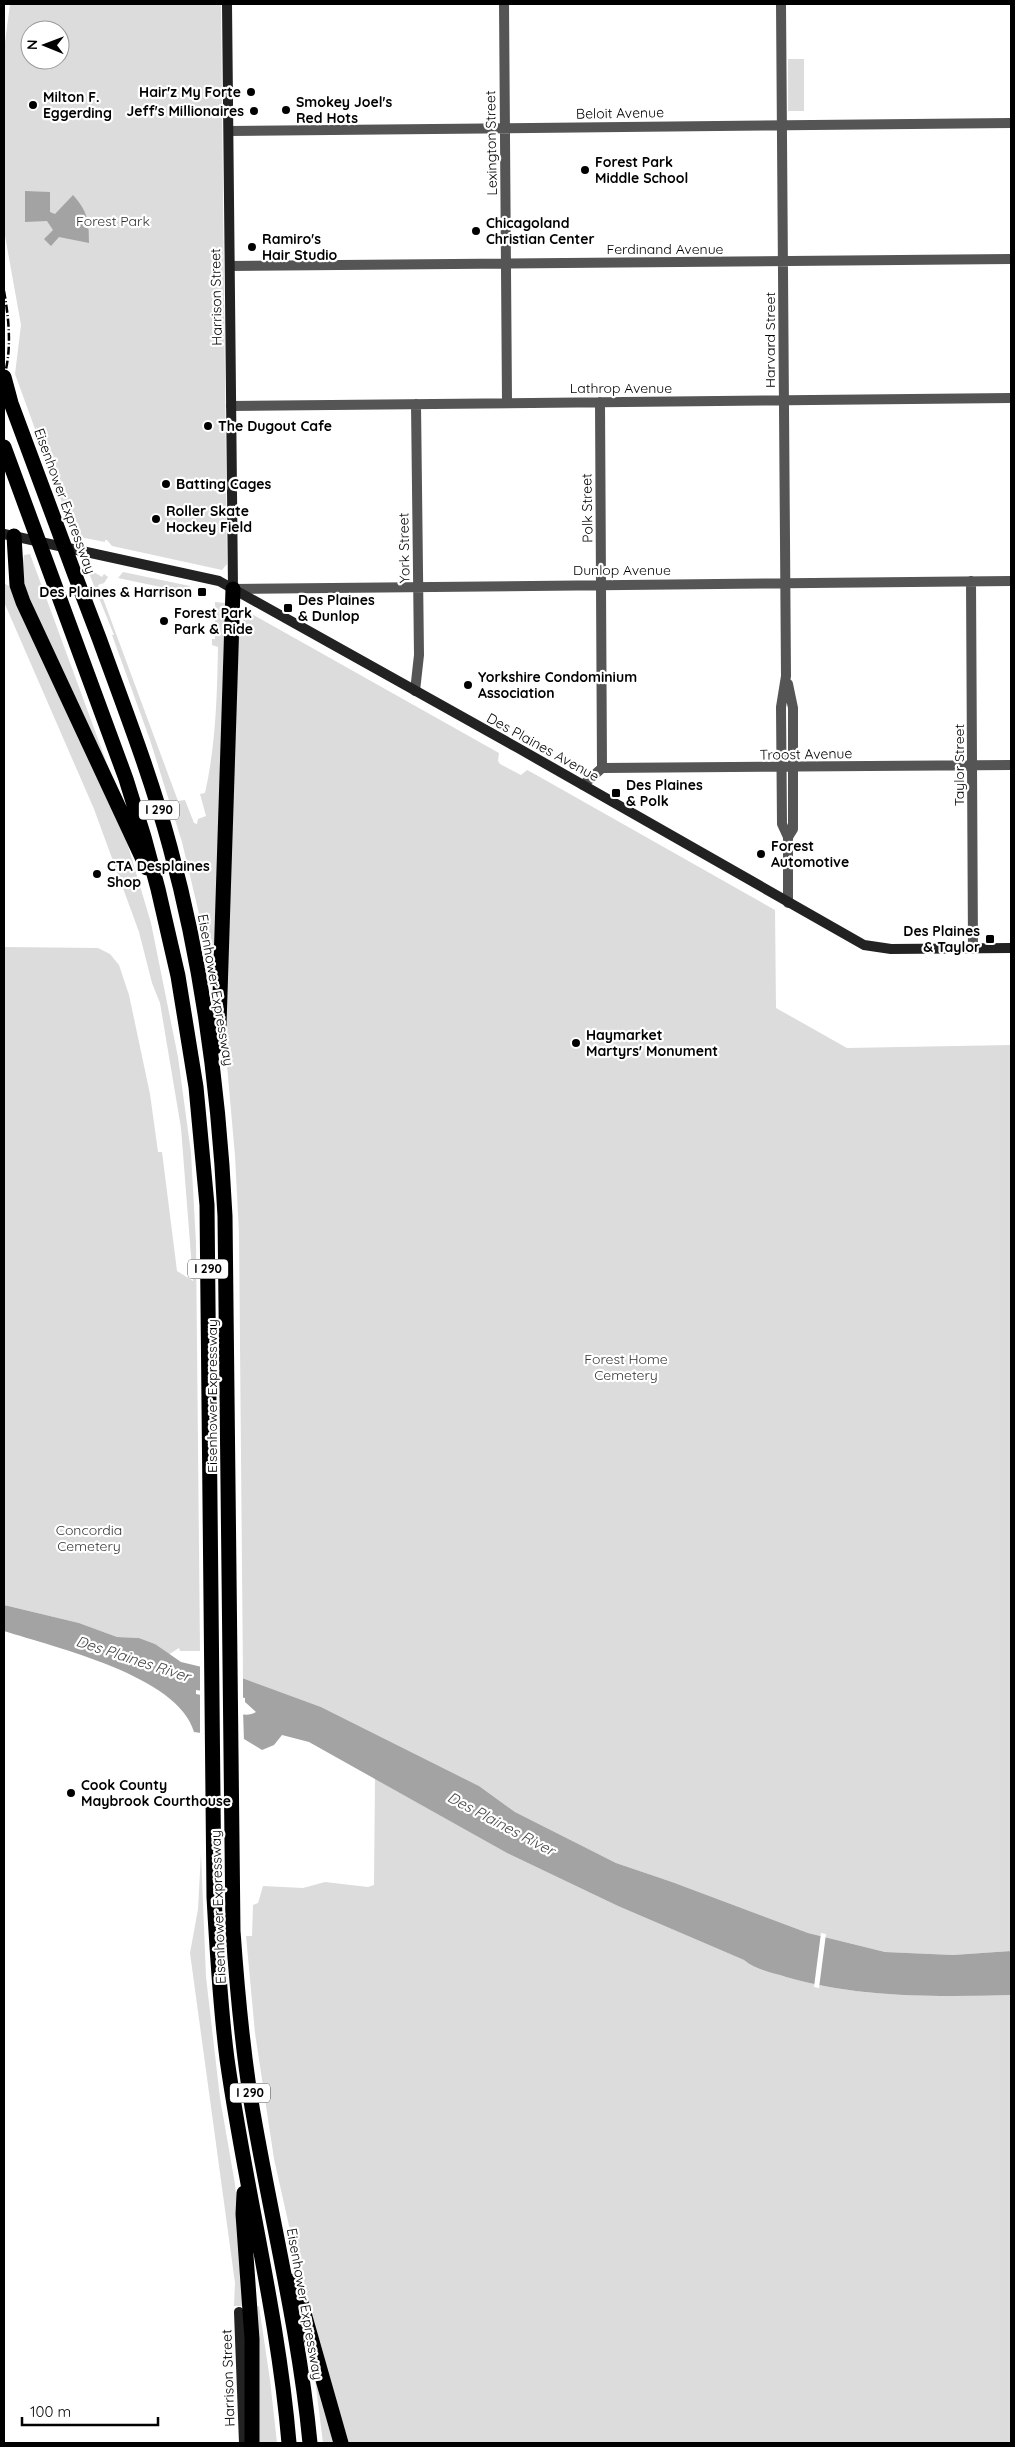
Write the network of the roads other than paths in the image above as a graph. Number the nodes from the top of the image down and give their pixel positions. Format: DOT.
graph roads {
  1 [pos="227,4"];
  2 [pos="504,4"];
  3 [pos="781,4"];
  4 [pos="1011,123"];
  5 [pos="782,125"];
  6 [pos="505,128"];
  7 [pos="228,131"];
  8 [pos="1011,259"];
  9 [pos="783,262"];
  10 [pos="506,264"];
  11 [pos="230,266"];
  12 [pos="4,377"];
  13 [pos="1011,398"];
  14 [pos="784,400"];
  15 [pos="507,402"];
  16 [pos="600,402"];
  17 [pos="416,404"];
  18 [pos="231,406"];
  19 [pos="4,447"];
  20 [pos="14,536"];
  21 [pos="4,577"];
  22 [pos="971,581"];
  23 [pos="1011,581"];
  24 [pos="786,583"];
  25 [pos="602,584"];
  26 [pos="17,585"];
  27 [pos="418,586"];
  28 [pos="233,589"];
  29 [pos="786,676"];
  30 [pos="415,692"];
  31 [pos="1011,765"];
  32 [pos="972,766"];
  33 [pos="602,768"];
  34 [pos="782,768"];
  35 [pos="793,768"];
  36 [pos="584,785"];
  37 [pos="788,837"];
  38 [pos="158,889"];
  39 [pos="788,903"];
  40 [pos="973,948"];
  41 [pos="1011,948"];
  42 [pos="213,1061"];
  43 [pos="246,2169"];
  44 [pos="284,2269"];
  45 [pos="239,2312"];
  46 [pos="244,2443"];
  47 [pos="252,2443"];
  48 [pos="289,2443"];
  49 [pos="310,2443"];
  50 [pos="341,2443"];
  1 -- 7 [label="main road, Harrison Street"];
  2 -- 6 [label="street, Lexington Street"];
  3 -- 5 [label="street, Harvard Street"];
  4 -- 5 [label="street, Beloit Avenue"];
  5 -- 6 [label="street, Beloit Avenue"];
  5 -- 9 [label="street, Harvard Street"];
  6 -- 7 [label="street, Beloit Avenue"];
  6 -- 10 [label="street, Lexington Street"];
  7 -- 11 [label="main road, Harrison Street"];
  8 -- 9 [label="street, Ferdinand Avenue"];
  9 -- 10 [label="street, Ferdinand Avenue"];
  9 -- 14 [label="street, Harvard Street"];
  10 -- 11 [label="street, Ferdinand Avenue"];
  10 -- 15 [label="street, Lexington Street"];
  11 -- 18 [label="main road, Harrison Street"];
  12 -- 42 [label="highway, Eisenhower Expressway / I 290"];
  13 -- 14 [label="street, Lathrop Avenue"];
  14 -- 16 [label="street, Lathrop Avenue"];
  14 -- 24 [label="street, Harvard Street"];
  15 -- 16 [label="street, Lathrop Avenue"];
  15 -- 17 [label="street, Lathrop Avenue"];
  16 -- 25 [label="street, Polk Street"];
  17 -- 18 [label="street, Lathrop Avenue"];
  17 -- 27 [label="street, York Street"];
  18 -- 28 [label="main road, Harrison Street"];
  19 -- 38 [label="highway, Eisenhower Expressway / I 290"];
  20 -- 26 [label="highway"];
  20 -- 28 [label="main road, Des Plaines Avenue"];
  21 -- 26 [label="highway"];
  22 -- 23 [label="street, Dunlop Avenue"];
  22 -- 24 [label="street, Dunlop Avenue"];
  22 -- 32 [label="street, Taylor Street"];
  24 -- 25 [label="street, Dunlop Avenue"];
  24 -- 29 [label="street, Harvard Street"];
  25 -- 27 [label="street, Dunlop Avenue"];
  25 -- 33 [label="street, Polk Street"];
  26 -- 38 [label="highway"];
  27 -- 28 [label="street, Dunlop Avenue"];
  27 -- 30 [label="street, York Street"];
  28 -- 30 [label="main road, Des Plaines Avenue"];
  28 -- 42 [label="highway"];
  29 -- 34 [label="street, Harvard Street"];
  29 -- 35 [label="street, Harvard Street"];
  30 -- 36 [label="main road, Des Plaines Avenue"];
  31 -- 32 [label="street, Troost Avenue"];
  32 -- 35 [label="street, Troost Avenue"];
  32 -- 40 [label="street, Taylor Street"];
  33 -- 34 [label="street, Troost Avenue"];
  33 -- 36 [label="street"];
  34 -- 35 [label="street, Troost Avenue"];
  34 -- 37 [label="street, Harvard Street"];
  35 -- 37 [label="street, Harvard Street"];
  36 -- 39 [label="main road, Des Plaines Avenue"];
  37 -- 39 [label="street, Harvard Street"];
  38 -- 43 [label="highway, Eisenhower Expressway / I 290"];
  39 -- 40 [label="main road, Des Plaines Avenue"];
  40 -- 41 [label="main road, Des Plaines Avenue"];
  42 -- 44 [label="highway, Eisenhower Expressway / I 290"];
  43 -- 47 [label="highway"];
  43 -- 48 [label="highway, Eisenhower Expressway / I 290"];
  44 -- 49 [label="highway, Eisenhower Expressway / I 290"];
  44 -- 50 [label="highway"];
  45 -- 46 [label="main road, Harrison Street"];
}
